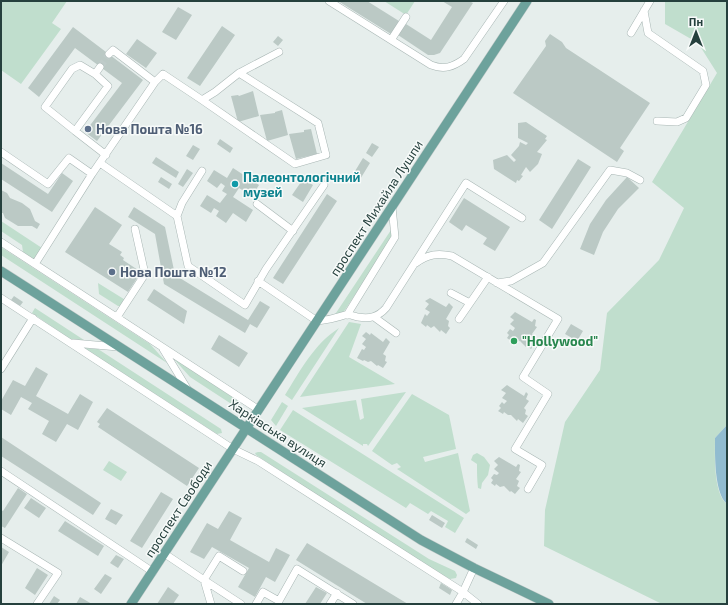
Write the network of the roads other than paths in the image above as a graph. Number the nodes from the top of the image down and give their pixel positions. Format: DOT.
graph roads {
  1 [pos="329,1"];
  2 [pos="504,1"];
  3 [pos="527,1"];
  4 [pos="650,1"];
  5 [pos="644,11"];
  6 [pos="406,17"];
  7 [pos="631,33"];
  8 [pos="391,40"];
  9 [pos="279,52"];
  10 [pos="109,54"];
  11 [pos="100,67"];
  12 [pos="239,73"];
  13 [pos="95,74"];
  14 [pos="155,82"];
  15 [pos="202,100"];
  16 [pos="657,121"];
  17 [pos="73,130"];
  18 [pos="1,152"];
  19 [pos="106,155"];
  20 [pos="100,163"];
  21 [pos="202,171"];
  22 [pos="92,174"];
  23 [pos="640,180"];
  24 [pos="324,185"];
  25 [pos="256,204"];
  26 [pos="392,207"];
  27 [pos="177,216"];
  28 [pos="522,218"];
  29 [pos="135,228"];
  30 [pos="293,231"];
  31 [pos="1,242"];
  32 [pos="416,263"];
  33 [pos="35,264"];
  34 [pos="1,271"];
  35 [pos="488,277"];
  36 [pos="258,281"];
  37 [pos="497,283"];
  38 [pos="452,293"];
  39 [pos="1,298"];
  40 [pos="470,303"];
  41 [pos="347,315"];
  42 [pos="117,317"];
  43 [pos="374,317"];
  44 [pos="33,318"];
  45 [pos="459,319"];
  46 [pos="317,321"];
  47 [pos="396,333"];
  48 [pos="71,343"];
  49 [pos="119,347"];
  50 [pos="161,347"];
  51 [pos="1,369"];
  52 [pos="189,392"];
  53 [pos="259,410"];
  54 [pos="247,428"];
  55 [pos="233,449"];
  56 [pos="1,471"];
  57 [pos="528,489"];
  58 [pos="1,538"];
  59 [pos="165,554"];
  60 [pos="474,568"];
  61 [pos="242,571"];
  62 [pos="153,572"];
  63 [pos="204,580"];
  64 [pos="464,592"];
  65 [pos="337,593"];
  66 [pos="37,604"];
  67 [pos="131,604"];
  68 [pos="211,604"];
  69 [pos="241,604"];
  70 [pos="256,604"];
  71 [pos="330,604"];
  72 [pos="353,604"];
  73 [pos="456,604"];
  74 [pos="478,604"];
  75 [pos="549,604"];
  1 -- 8 [label="street"];
  2 -- 8 [label="street"];
  3 -- 26 [label="main road, проспект Михайла Лушпи"];
  4 -- 5 [label="street"];
  5 -- 7 [label="street"];
  5 -- 16 [label="street"];
  6 -- 8 [label="street"];
  9 -- 12 [label="street"];
  10 -- 14 [label="street"];
  11 -- 13 [label="street"];
  12 -- 15 [label="street"];
  12 -- 15 [label="street"];
  13 -- 17 [label="street"];
  13 -- 17 [label="street"];
  14 -- 15 [label="street"];
  14 -- 19 [label="street"];
  17 -- 19 [label="street"];
  18 -- 22 [label="street"];
  19 -- 20 [label="street"];
  20 -- 22 [label="street"];
  20 -- 27 [label="street"];
  21 -- 27 [label="street"];
  22 -- 33 [label="street"];
  23 -- 37 [label="street"];
  24 -- 30 [label="street"];
  25 -- 30 [label="street"];
  26 -- 41 [label="street"];
  26 -- 46 [label="main road, проспект Михайла Лушпи"];
  27 -- 36 [label="street"];
  28 -- 32 [label="street"];
  29 -- 42 [label="street"];
  30 -- 36 [label="street"];
  31 -- 33 [label="street"];
  32 -- 35 [label="street"];
  32 -- 43 [label="street"];
  33 -- 42 [label="street"];
  34 -- 49 [label="main road, Харківська вулиця"];
  35 -- 37 [label="street"];
  35 -- 40 [label="street"];
  36 -- 46 [label="street"];
  37 -- 57 [label="street"];
  38 -- 40 [label="street"];
  39 -- 44 [label="street"];
  40 -- 45 [label="street"];
  41 -- 43 [label="street"];
  41 -- 46 [label="street"];
  42 -- 50 [label="street"];
  43 -- 47 [label="street"];
  44 -- 48 [label="street"];
  44 -- 51 [label="street"];
  46 -- 53 [label="main road, проспект Михайла Лушпи"];
  48 -- 49 [label="street"];
  48 -- 55 [label="street"];
  49 -- 52 [label="main road, Харківська вулиця"];
  50 -- 52 [label="street"];
  50 -- 53 [label="street"];
  52 -- 54 [label="main road, Харківська вулиця"];
  53 -- 54 [label="main road, проспект Михайла Лушпи"];
  54 -- 55 [label="main road, проспект Свободи"];
  54 -- 60 [label="main road, Харківська вулиця"];
  55 -- 59 [label="main road, проспект Свободи"];
  55 -- 64 [label="street"];
  56 -- 62 [label="street"];
  58 -- 66 [label="street"];
  59 -- 62 [label="main road, проспект Свободи"];
  59 -- 63 [label="street"];
  60 -- 64 [label="street"];
  60 -- 75 [label="main road, Харківська вулиця"];
  61 -- 63 [label="street"];
  62 -- 67 [label="main road, проспект Свободи"];
  63 -- 68 [label="street"];
  63 -- 69 [label="street"];
  64 -- 73 [label="street"];
  64 -- 74 [label="street"];
  65 -- 70 [label="street"];
  65 -- 71 [label="street"];
  65 -- 72 [label="street"];
}
